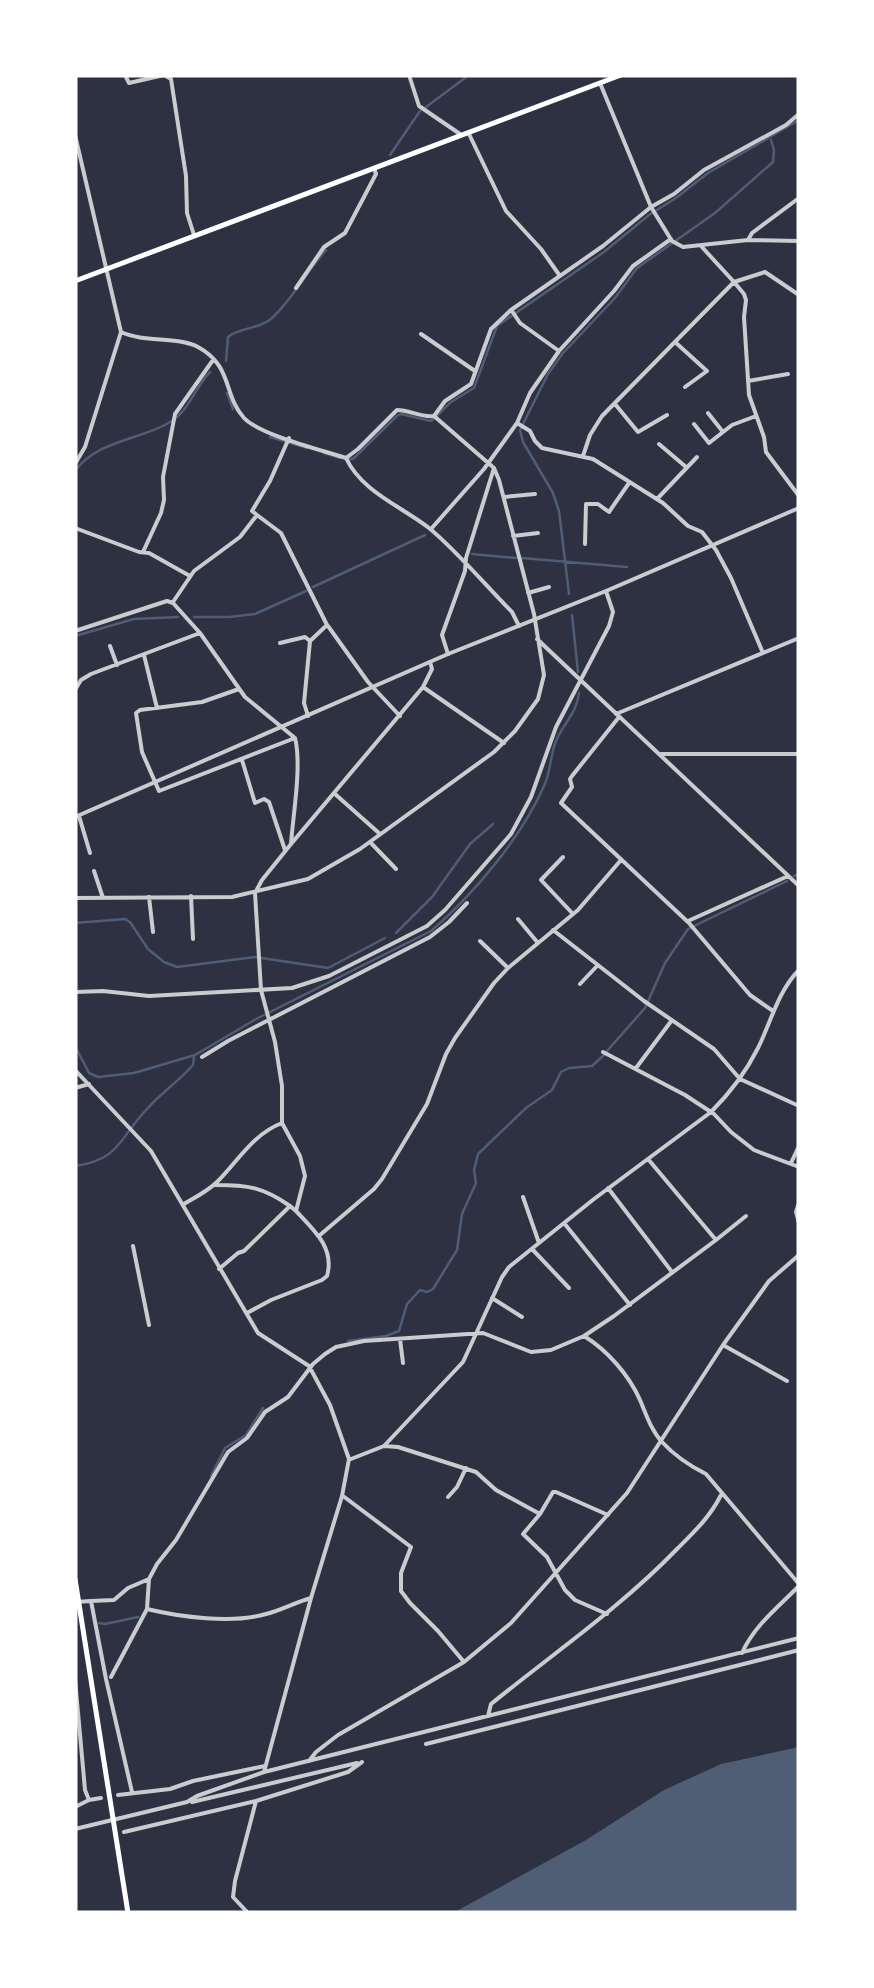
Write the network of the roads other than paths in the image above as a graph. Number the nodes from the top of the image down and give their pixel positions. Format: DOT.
graph roads {
  1 [pos="125,75"];
  2 [pos="164,75"];
  3 [pos="409,75"];
  4 [pos="621,75"];
  5 [pos="600,82"];
  6 [pos="799,114"];
  7 [pos="468,131"];
  8 [pos="460,134"];
  9 [pos="75,135"];
  10 [pos="78,160"];
  11 [pos="374,168"];
  12 [pos="799,198"];
  13 [pos="653,210"];
  14 [pos="194,234"];
  15 [pos="672,240"];
  16 [pos="748,240"];
  17 [pos="799,242"];
  18 [pos="701,246"];
  19 [pos="106,270"];
  20 [pos="560,276"];
  21 [pos="75,281"];
  22 [pos="734,282"];
  23 [pos="296,288"];
  24 [pos="799,295"];
  25 [pos="513,312"];
  26 [pos="121,332"];
  27 [pos="421,334"];
  28 [pos="675,342"];
  29 [pos="559,350"];
  30 [pos="214,360"];
  31 [pos="475,372"];
  32 [pos="788,374"];
  33 [pos="748,381"];
  34 [pos="685,387"];
  35 [pos="615,404"];
  36 [pos="708,412"];
  37 [pos="667,415"];
  38 [pos="434,416"];
  39 [pos="756,416"];
  40 [pos="520,424"];
  41 [pos="694,424"];
  42 [pos="723,432"];
  43 [pos="289,438"];
  44 [pos="659,444"];
  45 [pos="583,456"];
  46 [pos="696,457"];
  47 [pos="346,458"];
  48 [pos="75,464"];
  49 [pos="488,464"];
  50 [pos="494,468"];
  51 [pos="686,468"];
  52 [pos="630,482"];
  53 [pos="534,494"];
  54 [pos="799,496"];
  55 [pos="503,497"];
  56 [pos="658,499"];
  57 [pos="799,508"];
  58 [pos="257,515"];
  59 [pos="75,528"];
  60 [pos="431,529"];
  61 [pos="538,533"];
  62 [pos="513,536"];
  63 [pos="585,544"];
  64 [pos="712,546"];
  65 [pos="142,552"];
  66 [pos="465,565"];
  67 [pos="190,576"];
  68 [pos="549,587"];
  69 [pos="606,591"];
  70 [pos="528,594"];
  71 [pos="172,603"];
  72 [pos="534,620"];
  73 [pos="327,625"];
  74 [pos="519,626"];
  75 [pos="75,631"];
  76 [pos="200,633"];
  77 [pos="799,638"];
  78 [pos="538,639"];
  79 [pos="310,641"];
  80 [pos="280,643"];
  81 [pos="110,646"];
  82 [pos="763,653"];
  83 [pos="144,654"];
  84 [pos="448,654"];
  85 [pos="430,662"];
  86 [pos="117,665"];
  87 [pos="580,680"];
  88 [pos="422,687"];
  89 [pos="239,688"];
  90 [pos="373,688"];
  91 [pos="75,690"];
  92 [pos="157,708"];
  93 [pos="308,716"];
  94 [pos="400,716"];
  95 [pos="618,716"];
  96 [pos="281,728"];
  97 [pos="294,738"];
  98 [pos="504,743"];
  99 [pos="242,744"];
  100 [pos="661,754"];
  101 [pos="799,754"];
  102 [pos="246,759"];
  103 [pos="208,760"];
  104 [pos="212,772"];
  105 [pos="155,782"];
  106 [pos="334,794"];
  107 [pos="77,816"];
  108 [pos="380,834"];
  109 [pos="370,842"];
  110 [pos="291,844"];
  111 [pos="90,853"];
  112 [pos="286,853"];
  113 [pos="563,857"];
  114 [pos="622,860"];
  115 [pos="396,869"];
  116 [pos="94,871"];
  117 [pos="788,876"];
  118 [pos="799,886"];
  119 [pos="255,893"];
  120 [pos="190,896"];
  121 [pos="150,897"];
  122 [pos="75,898"];
  123 [pos="103,898"];
  124 [pos="466,903"];
  125 [pos="573,914"];
  126 [pos="518,918"];
  127 [pos="689,922"];
  128 [pos="554,930"];
  129 [pos="152,932"];
  130 [pos="194,939"];
  131 [pos="480,941"];
  132 [pos="538,942"];
  133 [pos="598,966"];
  134 [pos="508,968"];
  135 [pos="799,970"];
  136 [pos="580,984"];
  137 [pos="261,990"];
  138 [pos="75,992"];
  139 [pos="774,1011"];
  140 [pos="268,1016"];
  141 [pos="672,1020"];
  142 [pos="602,1052"];
  143 [pos="202,1057"];
  144 [pos="636,1068"];
  145 [pos="75,1070"];
  146 [pos="740,1078"];
  147 [pos="88,1084"];
  148 [pos="75,1088"];
  149 [pos="799,1106"];
  150 [pos="711,1112"];
  151 [pos="282,1124"];
  152 [pos="799,1146"];
  153 [pos="648,1158"];
  154 [pos="790,1164"];
  155 [pos="799,1167"];
  156 [pos="215,1184"];
  157 [pos="608,1188"];
  158 [pos="523,1197"];
  159 [pos="799,1203"];
  160 [pos="184,1204"];
  161 [pos="290,1206"];
  162 [pos="296,1211"];
  163 [pos="746,1216"];
  164 [pos="564,1222"];
  165 [pos="799,1223"];
  166 [pos="320,1235"];
  167 [pos="716,1240"];
  168 [pos="538,1242"];
  169 [pos="132,1246"];
  170 [pos="532,1249"];
  171 [pos="799,1255"];
  172 [pos="219,1269"];
  173 [pos="673,1273"];
  174 [pos="569,1288"];
  175 [pos="492,1298"];
  176 [pos="630,1305"];
  177 [pos="246,1313"];
  178 [pos="522,1317"];
  179 [pos="149,1325"];
  180 [pos="476,1334"];
  181 [pos="584,1336"];
  182 [pos="400,1339"];
  183 [pos="724,1346"];
  184 [pos="403,1363"];
  185 [pos="310,1369"];
  186 [pos="787,1382"];
  187 [pos="660,1440"];
  188 [pos="384,1446"];
  189 [pos="350,1459"];
  190 [pos="466,1468"];
  191 [pos="722,1492"];
  192 [pos="342,1496"];
  193 [pos="448,1497"];
  194 [pos="540,1514"];
  195 [pos="608,1515"];
  196 [pos="556,1573"];
  197 [pos="149,1579"];
  198 [pos="75,1580"];
  199 [pos="799,1585"];
  200 [pos="311,1598"];
  201 [pos="91,1601"];
  202 [pos="77,1602"];
  203 [pos="146,1609"];
  204 [pos="608,1614"];
  205 [pos="799,1638"];
  206 [pos="799,1650"];
  207 [pos="742,1654"];
  208 [pos="464,1662"];
  209 [pos="111,1677"];
  210 [pos="75,1678"];
  211 [pos="114,1714"];
  212 [pos="105,1716"];
  213 [pos="488,1716"];
  214 [pos="89,1718"];
  215 [pos="80,1720"];
  216 [pos="426,1744"];
  217 [pos="309,1761"];
  218 [pos="264,1769"];
  219 [pos="132,1792"];
  220 [pos="118,1795"];
  221 [pos="101,1798"];
  222 [pos="89,1800"];
  223 [pos="256,1801"];
  224 [pos="187,1802"];
  225 [pos="75,1807"];
  226 [pos="113,1822"];
  227 [pos="75,1829"];
  228 [pos="124,1832"];
  229 [pos="128,1913"];
  230 [pos="248,1913"];
  1 -- 2 [label="street"];
  2 -- 14 [label="street"];
  3 -- 8 [label="street"];
  4 -- 5 [label="main road"];
  5 -- 7 [label="main road"];
  5 -- 13 [label="street"];
  6 -- 13 [label="street"];
  7 -- 8 [label="main road"];
  7 -- 20 [label="street"];
  8 -- 11 [label="main road"];
  9 -- 10 [label="street"];
  10 -- 19 [label="street"];
  11 -- 14 [label="main road"];
  11 -- 23 [label="street"];
  12 -- 16 [label="street"];
  13 -- 15 [label="street"];
  13 -- 20 [label="street"];
  14 -- 19 [label="main road"];
  15 -- 18 [label="street"];
  15 -- 29 [label="street"];
  16 -- 17 [label="street"];
  16 -- 18 [label="street"];
  18 -- 22 [label="street"];
  19 -- 21 [label="main road"];
  19 -- 26 [label="street"];
  20 -- 25 [label="street"];
  22 -- 24 [label="street"];
  22 -- 28 [label="street"];
  22 -- 33 [label="street"];
  25 -- 29 [label="street"];
  25 -- 31 [label="street"];
  26 -- 30 [label="street"];
  26 -- 48 [label="street"];
  27 -- 31 [label="street"];
  28 -- 34 [label="street"];
  28 -- 35 [label="street"];
  29 -- 40 [label="street"];
  30 -- 43 [label="street"];
  30 -- 65 [label="street"];
  31 -- 38 [label="street"];
  32 -- 33 [label="street"];
  33 -- 39 [label="street"];
  35 -- 37 [label="street"];
  35 -- 45 [label="street"];
  36 -- 42 [label="street"];
  38 -- 47 [label="street"];
  38 -- 49 [label="street"];
  39 -- 42 [label="street"];
  39 -- 54 [label="street"];
  40 -- 45 [label="street"];
  40 -- 49 [label="street"];
  41 -- 42 [label="street"];
  43 -- 47 [label="street"];
  43 -- 58 [label="street"];
  44 -- 51 [label="street"];
  45 -- 52 [label="street"];
  46 -- 51 [label="street"];
  47 -- 60 [label="street"];
  49 -- 50 [label="street"];
  49 -- 60 [label="street"];
  50 -- 55 [label="street"];
  50 -- 66 [label="street"];
  51 -- 56 [label="street"];
  52 -- 56 [label="street"];
  52 -- 63 [label="street"];
  53 -- 55 [label="street"];
  55 -- 62 [label="street"];
  56 -- 64 [label="street"];
  57 -- 64 [label="street"];
  58 -- 67 [label="street"];
  58 -- 73 [label="street"];
  59 -- 65 [label="street"];
  60 -- 66 [label="street"];
  61 -- 62 [label="street"];
  62 -- 70 [label="street"];
  64 -- 69 [label="street"];
  64 -- 82 [label="street"];
  65 -- 67 [label="street"];
  66 -- 74 [label="street"];
  66 -- 84 [label="street"];
  67 -- 71 [label="street"];
  68 -- 70 [label="street"];
  69 -- 72 [label="street"];
  69 -- 87 [label="street"];
  70 -- 72 [label="street"];
  71 -- 75 [label="street"];
  71 -- 76 [label="street"];
  72 -- 74 [label="street"];
  72 -- 78 [label="street"];
  73 -- 79 [label="street"];
  73 -- 90 [label="street"];
  74 -- 84 [label="street"];
  76 -- 83 [label="street"];
  76 -- 89 [label="street"];
  77 -- 82 [label="street"];
  78 -- 87 [label="street"];
  78 -- 98 [label="street"];
  79 -- 80 [label="street"];
  79 -- 93 [label="street"];
  81 -- 86 [label="street"];
  82 -- 95 [label="street"];
  83 -- 86 [label="street"];
  83 -- 92 [label="street"];
  84 -- 85 [label="street"];
  85 -- 88 [label="street"];
  85 -- 90 [label="street"];
  86 -- 91 [label="street"];
  87 -- 95 [label="street"];
  87 -- 137 [label="street"];
  88 -- 94 [label="street"];
  88 -- 98 [label="street"];
  89 -- 92 [label="street"];
  89 -- 96 [label="street"];
  90 -- 93 [label="street"];
  90 -- 94 [label="street"];
  92 -- 105 [label="street"];
  93 -- 96 [label="street"];
  94 -- 106 [label="street"];
  95 -- 100 [label="street"];
  95 -- 114 [label="street"];
  96 -- 97 [label="street"];
  96 -- 99 [label="street"];
  97 -- 102 [label="street"];
  97 -- 110 [label="street"];
  98 -- 108 [label="street"];
  99 -- 102 [label="street"];
  99 -- 103 [label="street"];
  100 -- 101 [label="street"];
  100 -- 117 [label="street"];
  102 -- 104 [label="street"];
  102 -- 112 [label="street"];
  103 -- 104 [label="street"];
  103 -- 105 [label="street"];
  104 -- 105 [label="street"];
  105 -- 107 [label="street"];
  106 -- 108 [label="street"];
  106 -- 110 [label="street"];
  107 -- 111 [label="street"];
  108 -- 109 [label="street"];
  109 -- 115 [label="street"];
  109 -- 119 [label="street"];
  110 -- 112 [label="street"];
  112 -- 119 [label="street"];
  113 -- 125 [label="street"];
  114 -- 125 [label="street"];
  114 -- 127 [label="street"];
  116 -- 123 [label="street"];
  117 -- 118 [label="street"];
  117 -- 127 [label="street"];
  119 -- 120 [label="street"];
  119 -- 137 [label="street"];
  120 -- 121 [label="street"];
  120 -- 130 [label="street"];
  121 -- 123 [label="street"];
  121 -- 129 [label="street"];
  122 -- 123 [label="street"];
  124 -- 140 [label="street"];
  125 -- 128 [label="street"];
  126 -- 132 [label="street"];
  127 -- 139 [label="street"];
  128 -- 132 [label="street"];
  128 -- 133 [label="street"];
  131 -- 134 [label="street"];
  132 -- 134 [label="street"];
  133 -- 136 [label="street"];
  133 -- 141 [label="street"];
  134 -- 166 [label="street"];
  135 -- 139 [label="street"];
  137 -- 138 [label="street"];
  137 -- 140 [label="street"];
  139 -- 146 [label="street"];
  140 -- 143 [label="street"];
  140 -- 151 [label="street"];
  141 -- 144 [label="street"];
  141 -- 146 [label="street"];
  142 -- 144 [label="street"];
  144 -- 150 [label="street"];
  145 -- 147 [label="street"];
  146 -- 149 [label="street"];
  146 -- 150 [label="street"];
  147 -- 148 [label="street"];
  147 -- 160 [label="street"];
  150 -- 153 [label="street"];
  150 -- 154 [label="street"];
  151 -- 156 [label="street"];
  151 -- 162 [label="street"];
  152 -- 154 [label="street"];
  153 -- 157 [label="street"];
  153 -- 167 [label="street"];
  154 -- 155 [label="street"];
  156 -- 160 [label="street"];
  156 -- 161 [label="street"];
  157 -- 164 [label="street"];
  157 -- 173 [label="street"];
  158 -- 168 [label="street"];
  159 -- 165 [label="street"];
  160 -- 172 [label="street"];
  161 -- 162 [label="street"];
  161 -- 172 [label="street"];
  162 -- 166 [label="street"];
  163 -- 167 [label="street"];
  164 -- 168 [label="street"];
  164 -- 176 [label="street"];
  166 -- 177 [label="street"];
  167 -- 173 [label="street"];
  168 -- 170 [label="street"];
  169 -- 179 [label="street"];
  170 -- 174 [label="street"];
  170 -- 175 [label="street"];
  171 -- 183 [label="street"];
  172 -- 177 [label="street"];
  173 -- 176 [label="street"];
  175 -- 178 [label="street"];
  175 -- 180 [label="street"];
  176 -- 181 [label="street"];
  177 -- 185 [label="street"];
  180 -- 181 [label="street"];
  180 -- 182 [label="street"];
  180 -- 188 [label="street"];
  181 -- 187 [label="street"];
  182 -- 184 [label="street"];
  182 -- 185 [label="street"];
  183 -- 186 [label="street"];
  183 -- 187 [label="street"];
  185 -- 189 [label="street"];
  185 -- 197 [label="street"];
  187 -- 191 [label="street"];
  187 -- 195 [label="street"];
  188 -- 189 [label="street"];
  188 -- 190 [label="street"];
  189 -- 192 [label="street"];
  190 -- 193 [label="street"];
  190 -- 194 [label="street"];
  191 -- 199 [label="street"];
  191 -- 204 [label="street"];
  192 -- 200 [label="street"];
  192 -- 208 [label="street"];
  194 -- 195 [label="street"];
  194 -- 196 [label="street"];
  195 -- 196 [label="street"];
  196 -- 204 [label="street"];
  196 -- 208 [label="street"];
  197 -- 201 [label="street"];
  197 -- 203 [label="street"];
  198 -- 202 [label="main road"];
  199 -- 207 [label="street"];
  200 -- 203 [label="street"];
  200 -- 218 [label="street"];
  201 -- 202 [label="street"];
  201 -- 211 [label="street"];
  202 -- 226 [label="main road"];
  203 -- 209 [label="street"];
  204 -- 213 [label="street"];
  205 -- 207 [label="street"];
  206 -- 216 [label="street"];
  207 -- 213 [label="street"];
  208 -- 217 [label="street"];
  210 -- 215 [label="street"];
  211 -- 212 [label="street"];
  211 -- 219 [label="street"];
  213 -- 217 [label="street"];
  214 -- 215 [label="street"];
  215 -- 222 [label="street"];
  217 -- 218 [label="street"];
  218 -- 219 [label="street"];
  218 -- 224 [label="street"];
  219 -- 220 [label="street"];
  221 -- 222 [label="street"];
  222 -- 225 [label="street"];
  223 -- 224 [label="street"];
  223 -- 228 [label="street"];
  223 -- 230 [label="street"];
  224 -- 226 [label="street"];
  226 -- 227 [label="street"];
  226 -- 229 [label="main road"];
}
